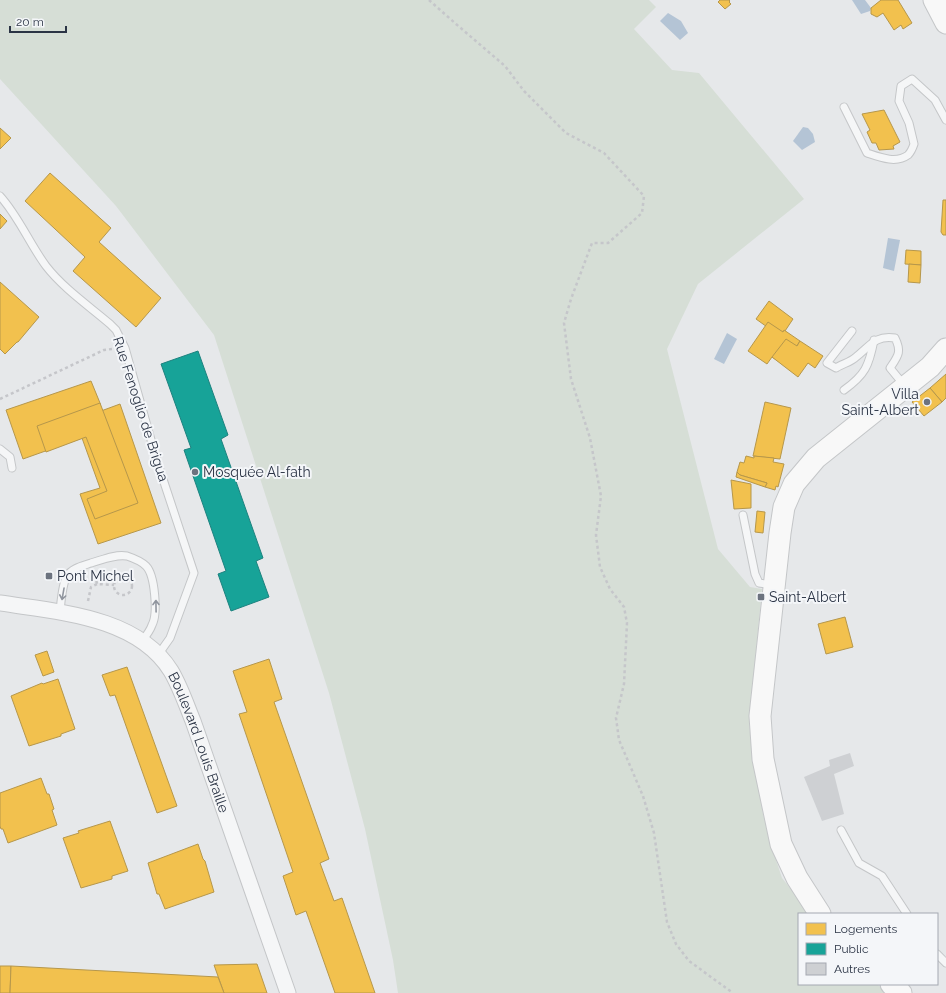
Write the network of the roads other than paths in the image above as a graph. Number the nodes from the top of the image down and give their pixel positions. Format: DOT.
graph roads {
  1 [pos="934,0"];
  2 [pos="946,22"];
  3 [pos="844,107"];
  4 [pos="946,120"];
  5 [pos="0,196"];
  6 [pos="852,331"];
  7 [pos="874,340"];
  8 [pos="946,349"];
  9 [pos="905,387"];
  10 [pos="844,390"];
  11 [pos="0,449"];
  12 [pos="12,468"];
  13 [pos="743,515"];
  14 [pos="774,585"];
  15 [pos="0,603"];
  16 [pos="60,612"];
  17 [pos="142,641"];
  18 [pos="158,655"];
  19 [pos="841,830"];
  20 [pos="819,913"];
  21 [pos="906,913"];
  22 [pos="938,955"];
  23 [pos="946,963"];
  24 [pos="892,985"];
  25 [pos="288,993"];
  26 [pos="901,993"];
  1 -- 2 [label="main road"];
  3 -- 4 [label="lane"];
  5 -- 18 [label="lane, Rue Fenoglio de Brigua"];
  6 -- 7 [label="lane"];
  7 -- 9 [label="lane"];
  7 -- 10 [label="lane"];
  8 -- 9 [label="main road"];
  9 -- 14 [label="main road"];
  11 -- 12 [label="lane"];
  13 -- 14 [label="lane"];
  14 -- 20 [label="main road"];
  15 -- 16 [label="street, Boulevard Louis Braille"];
  16 -- 17 [label="street, Boulevard Louis Braille"];
  17 -- 16 [label="lane, one-way"];
  17 -- 18 [label="street, Boulevard Louis Braille"];
  18 -- 25 [label="street, Boulevard Louis Braille"];
  19 -- 21 [label="lane"];
  22 -- 23 [label="lane"];
  24 -- 26 [label="main road"];
}
